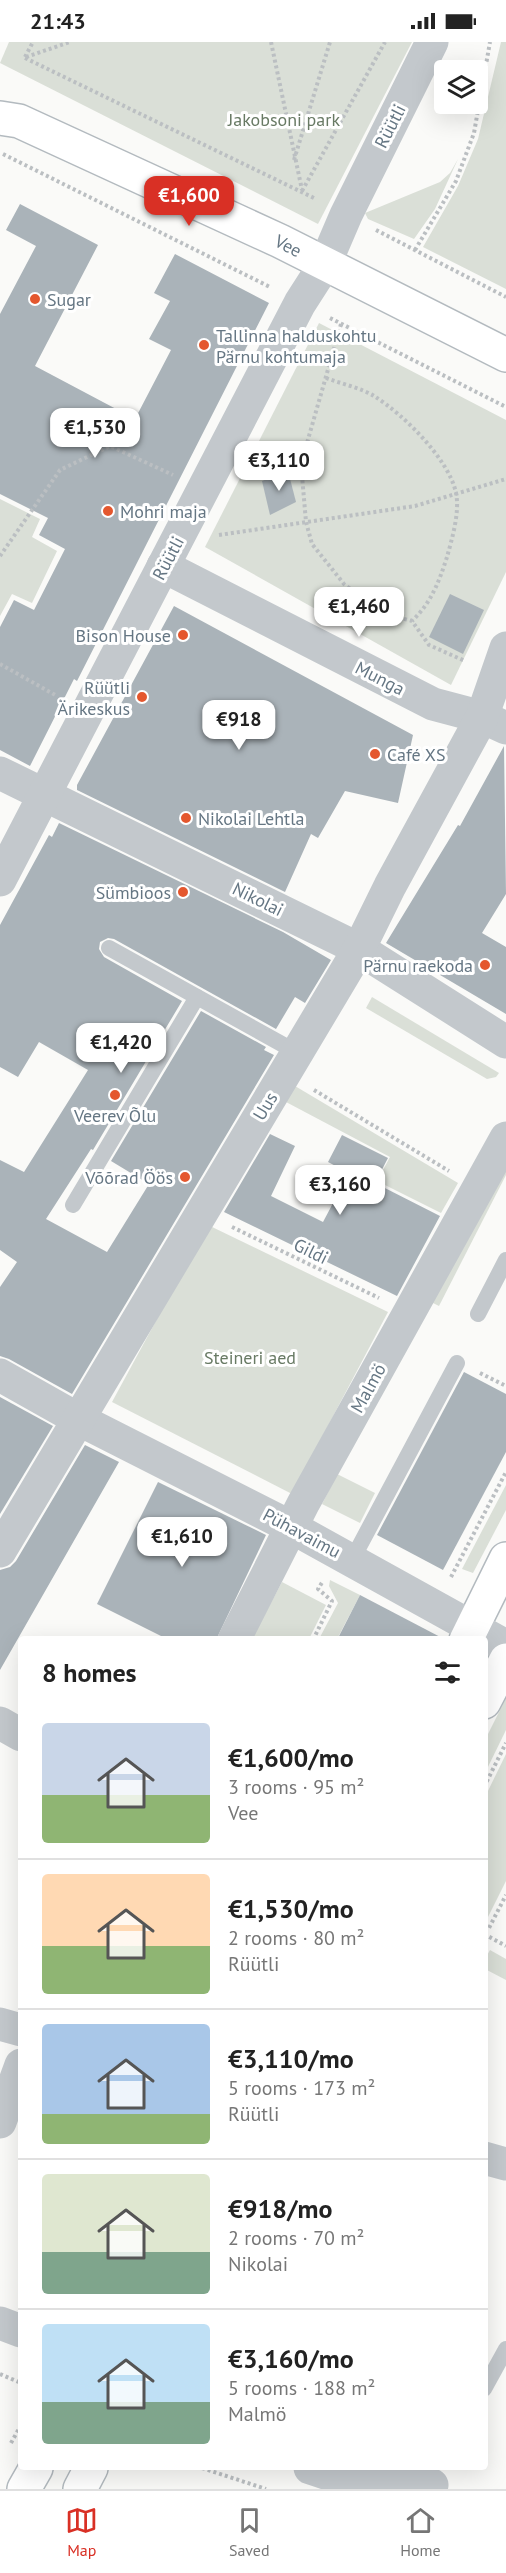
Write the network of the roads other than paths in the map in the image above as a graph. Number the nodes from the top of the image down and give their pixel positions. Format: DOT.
graph roads {
  1 [pos="432,42"];
  2 [pos="0,118"];
  3 [pos="324,264"];
  4 [pos="506,355"];
  5 [pos="170,554"];
  6 [pos="501,662"];
  7 [pos="494,722"];
  8 [pos="0,773"];
  9 [pos="45,794"];
  10 [pos="0,880"];
  11 [pos="109,948"];
  12 [pos="359,949"];
  13 [pos="197,997"];
  14 [pos="506,1042"];
  15 [pos="286,1072"];
  16 [pos="506,1138"];
  17 [pos="73,1205"];
  18 [pos="506,1260"];
  19 [pos="478,1314"];
  20 [pos="458,1363"];
  21 [pos="0,1375"];
  22 [pos="78,1419"];
  23 [pos="291,1527"];
  24 [pos="0,1551"];
  25 [pos="506,1559"];
  26 [pos="339,1567"];
  27 [pos="469,1634"];
  28 [pos="236,1636"];
  29 [pos="488,1640"];
  30 [pos="506,1646"];
  31 [pos="506,1660"];
  32 [pos="488,1694"];
  33 [pos="0,1723"];
  34 [pos="18,1733"];
  35 [pos="0,2024"];
  36 [pos="18,2029"];
  37 [pos="18,2072"];
  38 [pos="0,2122"];
  39 [pos="488,2159"];
  40 [pos="506,2164"];
  41 [pos="0,2323"];
  42 [pos="18,2330"];
  43 [pos="506,2349"];
  44 [pos="488,2382"];
  45 [pos="35,2470"];
  46 [pos="90,2470"];
  47 [pos="316,2470"];
  48 [pos="431,2477"];
  49 [pos="24,2489"];
  50 [pos="80,2489"];
  1 -- 3 [label="street, Rüütli"];
  2 -- 3 [label="street, Vee"];
  3 -- 4 [label="street, Vee"];
  3 -- 5 [label="street, Rüütli"];
  5 -- 7 [label="street, Munga"];
  5 -- 9 [label="street, Rüütli"];
  6 -- 7 [label="street, Uus"];
  7 -- 12 [label="street, Uus"];
  8 -- 9 [label="street, Nikolai"];
  9 -- 10 [label="street, Rüütli"];
  9 -- 12 [label="street, Nikolai"];
  11 -- 13 [label="lane"];
  12 -- 14 [label="street, Nikolai"];
  12 -- 15 [label="street, Uus"];
  13 -- 15 [label="lane"];
  13 -- 17 [label="lane"];
  15 -- 22 [label="street, Uus"];
  16 -- 23 [label="street, Malmö"];
  18 -- 19 [label="lane"];
  20 -- 26 [label="lane"];
  21 -- 22 [label="street, Pühavaimu"];
  22 -- 23 [label="street, Pühavaimu"];
  22 -- 24 [label="street, Uus"];
  23 -- 26 [label="street, Pühavaimu"];
  23 -- 28 [label="street, Malmö"];
  25 -- 27 [label="street"];
  26 -- 27 [label="street, Pühavaimu"];
  29 -- 30 [label="street, Pühavaimu"];
  31 -- 32 [label="street"];
  33 -- 34 [label="street"];
  35 -- 36 [label="street"];
  37 -- 38 [label="street"];
  39 -- 40 [label="street"];
  41 -- 42 [label="street"];
  43 -- 44 [label="lane"];
  45 -- 49 [label="street"];
  46 -- 50 [label="street"];
  47 -- 48 [label="street"];
}
